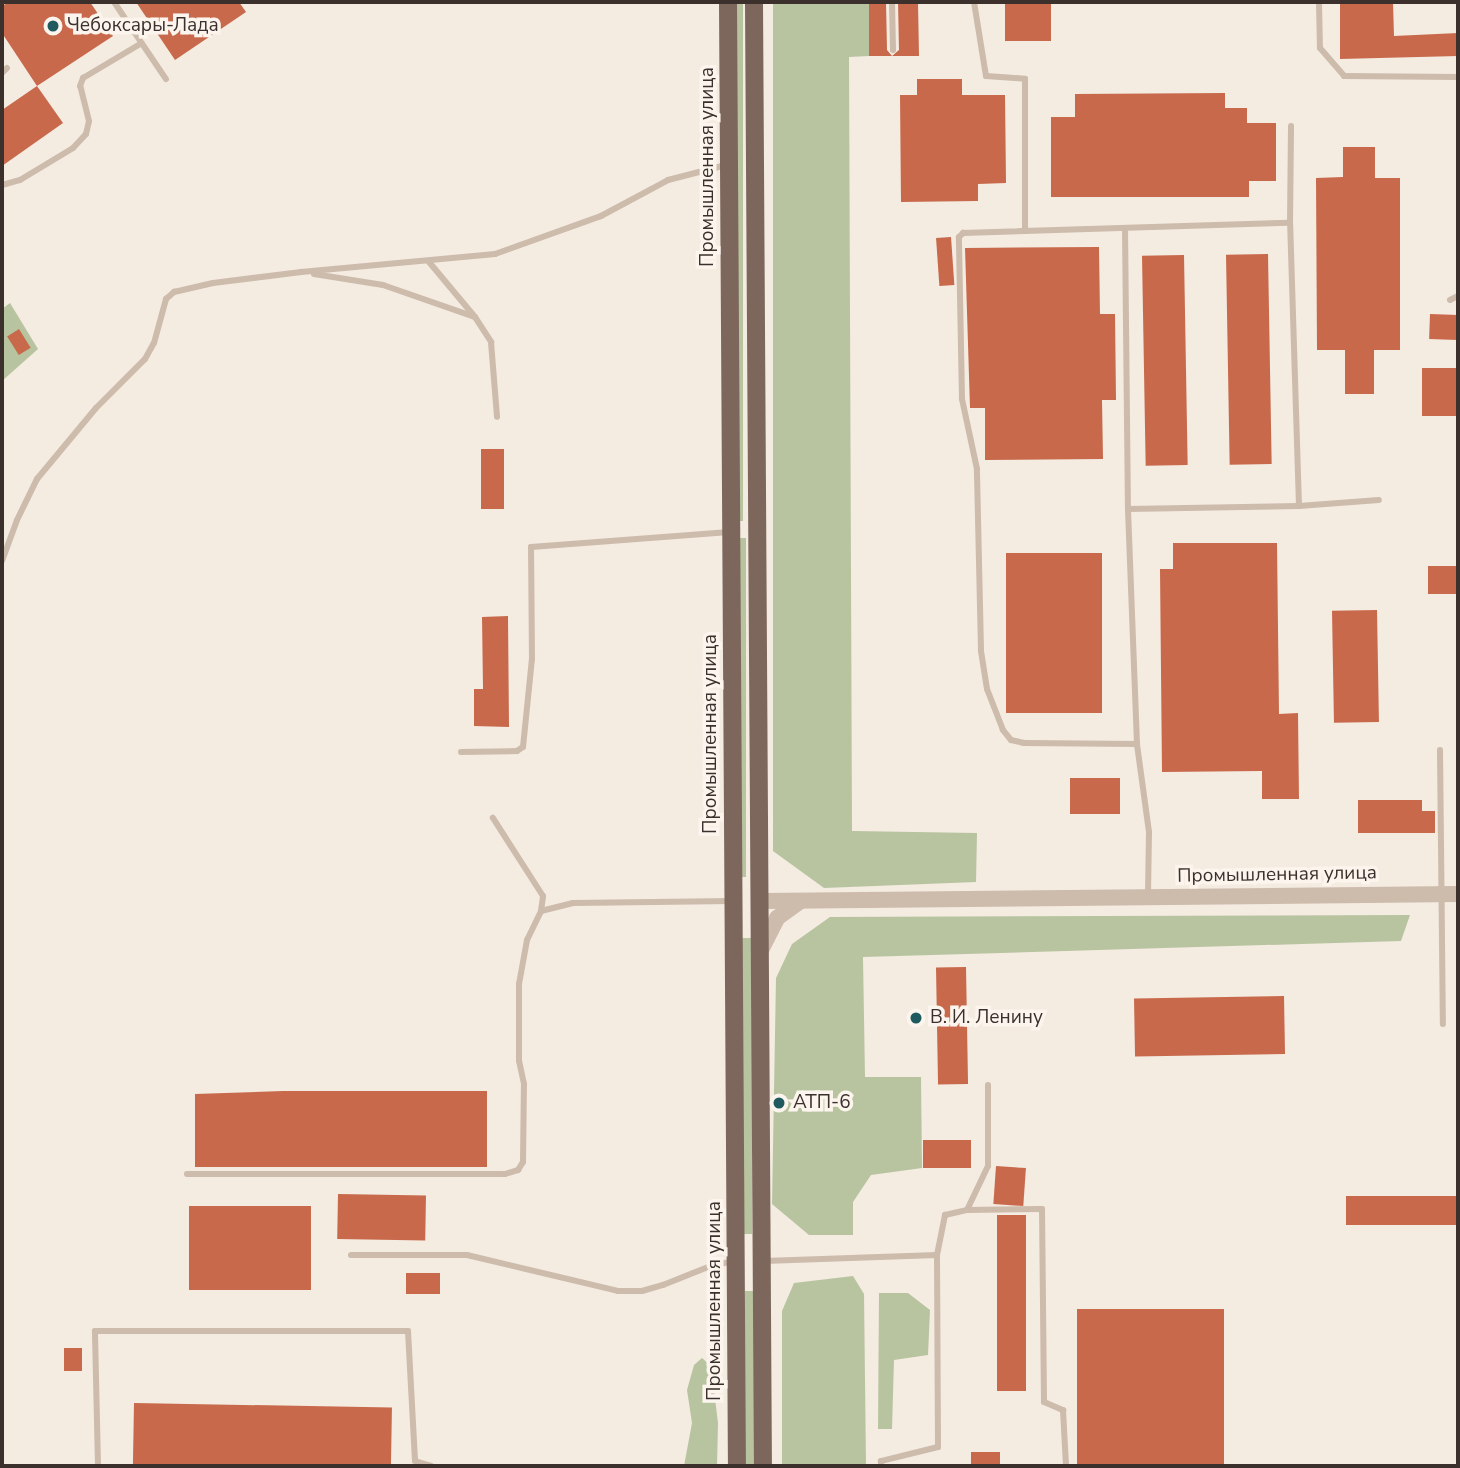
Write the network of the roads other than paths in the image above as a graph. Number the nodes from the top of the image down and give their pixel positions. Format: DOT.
graph roads {
  1 [pos="114,2"];
  2 [pos="728,2"];
  3 [pos="754,2"];
  4 [pos="892,2"];
  5 [pos="974,2"];
  6 [pos="1319,2"];
  7 [pos="140,44"];
  8 [pos="893,50"];
  9 [pos="1458,77"];
  10 [pos="166,79"];
  11 [pos="1291,126"];
  12 [pos="729,165"];
  13 [pos="2,185"];
  14 [pos="1290,223"];
  15 [pos="1125,228"];
  16 [pos="1025,231"];
  17 [pos="429,262"];
  18 [pos="301,272"];
  19 [pos="1458,296"];
  20 [pos="1450,300"];
  21 [pos="475,317"];
  22 [pos="497,418"];
  23 [pos="1379,499"];
  24 [pos="1299,506"];
  25 [pos="1128,509"];
  26 [pos="731,532"];
  27 [pos="757,532"];
  28 [pos="2,561"];
  29 [pos="1137,744"];
  30 [pos="1440,750"];
  31 [pos="461,752"];
  32 [pos="493,818"];
  33 [pos="1450,894"];
  34 [pos="1148,897"];
  35 [pos="802,900"];
  36 [pos="734,901"];
  37 [pos="760,901"];
  38 [pos="541,911"];
  39 [pos="760,954"];
  40 [pos="1443,1024"];
  41 [pos="988,1085"];
  42 [pos="187,1174"];
  43 [pos="967,1210"];
  44 [pos="351,1255"];
  45 [pos="937,1255"];
  46 [pos="736,1260"];
  47 [pos="762,1261"];
  48 [pos="98,1466"];
  49 [pos="431,1466"];
  50 [pos="737,1466"];
  51 [pos="763,1466"];
  52 [pos="881,1466"];
  53 [pos="1066,1466"];
  1 -- 7 [label="lane"];
  2 -- 12 [label="main road, Промышленная улица"];
  3 -- 27 [label="main road"];
  4 -- 8 [label="lane"];
  5 -- 16 [label="lane"];
  6 -- 9 [label="lane"];
  7 -- 10 [label="lane"];
  7 -- 13 [label="lane"];
  11 -- 14 [label="lane"];
  12 -- 17 [label="lane"];
  12 -- 26 [label="main road, Промышленная улица"];
  14 -- 15 [label="lane"];
  14 -- 24 [label="lane"];
  15 -- 16 [label="lane"];
  15 -- 25 [label="lane"];
  16 -- 29 [label="lane"];
  17 -- 18 [label="lane"];
  17 -- 21 [label="lane"];
  18 -- 21 [label="lane"];
  18 -- 28 [label="lane"];
  19 -- 20 [label="lane"];
  21 -- 22 [label="lane"];
  23 -- 24 [label="lane"];
  24 -- 25 [label="lane"];
  25 -- 29 [label="lane"];
  26 -- 27 [label="main road"];
  26 -- 31 [label="lane"];
  26 -- 36 [label="main road, Промышленная улица"];
  27 -- 37 [label="main road"];
  29 -- 34 [label="lane"];
  30 -- 33 [label="lane"];
  32 -- 38 [label="lane"];
  33 -- 34 [label="street, Промышленная улица"];
  33 -- 40 [label="lane"];
  34 -- 35 [label="street, Промышленная улица"];
  35 -- 37 [label="street, Промышленная улица"];
  35 -- 39 [label="street"];
  36 -- 37 [label="main road"];
  36 -- 38 [label="lane"];
  36 -- 46 [label="main road, Промышленная улица"];
  37 -- 39 [label="main road"];
  38 -- 42 [label="lane"];
  39 -- 47 [label="main road"];
  41 -- 43 [label="lane"];
  43 -- 45 [label="lane"];
  43 -- 53 [label="lane"];
  44 -- 46 [label="lane"];
  45 -- 47 [label="lane"];
  45 -- 52 [label="lane"];
  46 -- 47 [label="main road"];
  46 -- 50 [label="main road, Промышленная улица"];
  47 -- 51 [label="main road"];
  48 -- 49 [label="lane"];
}
